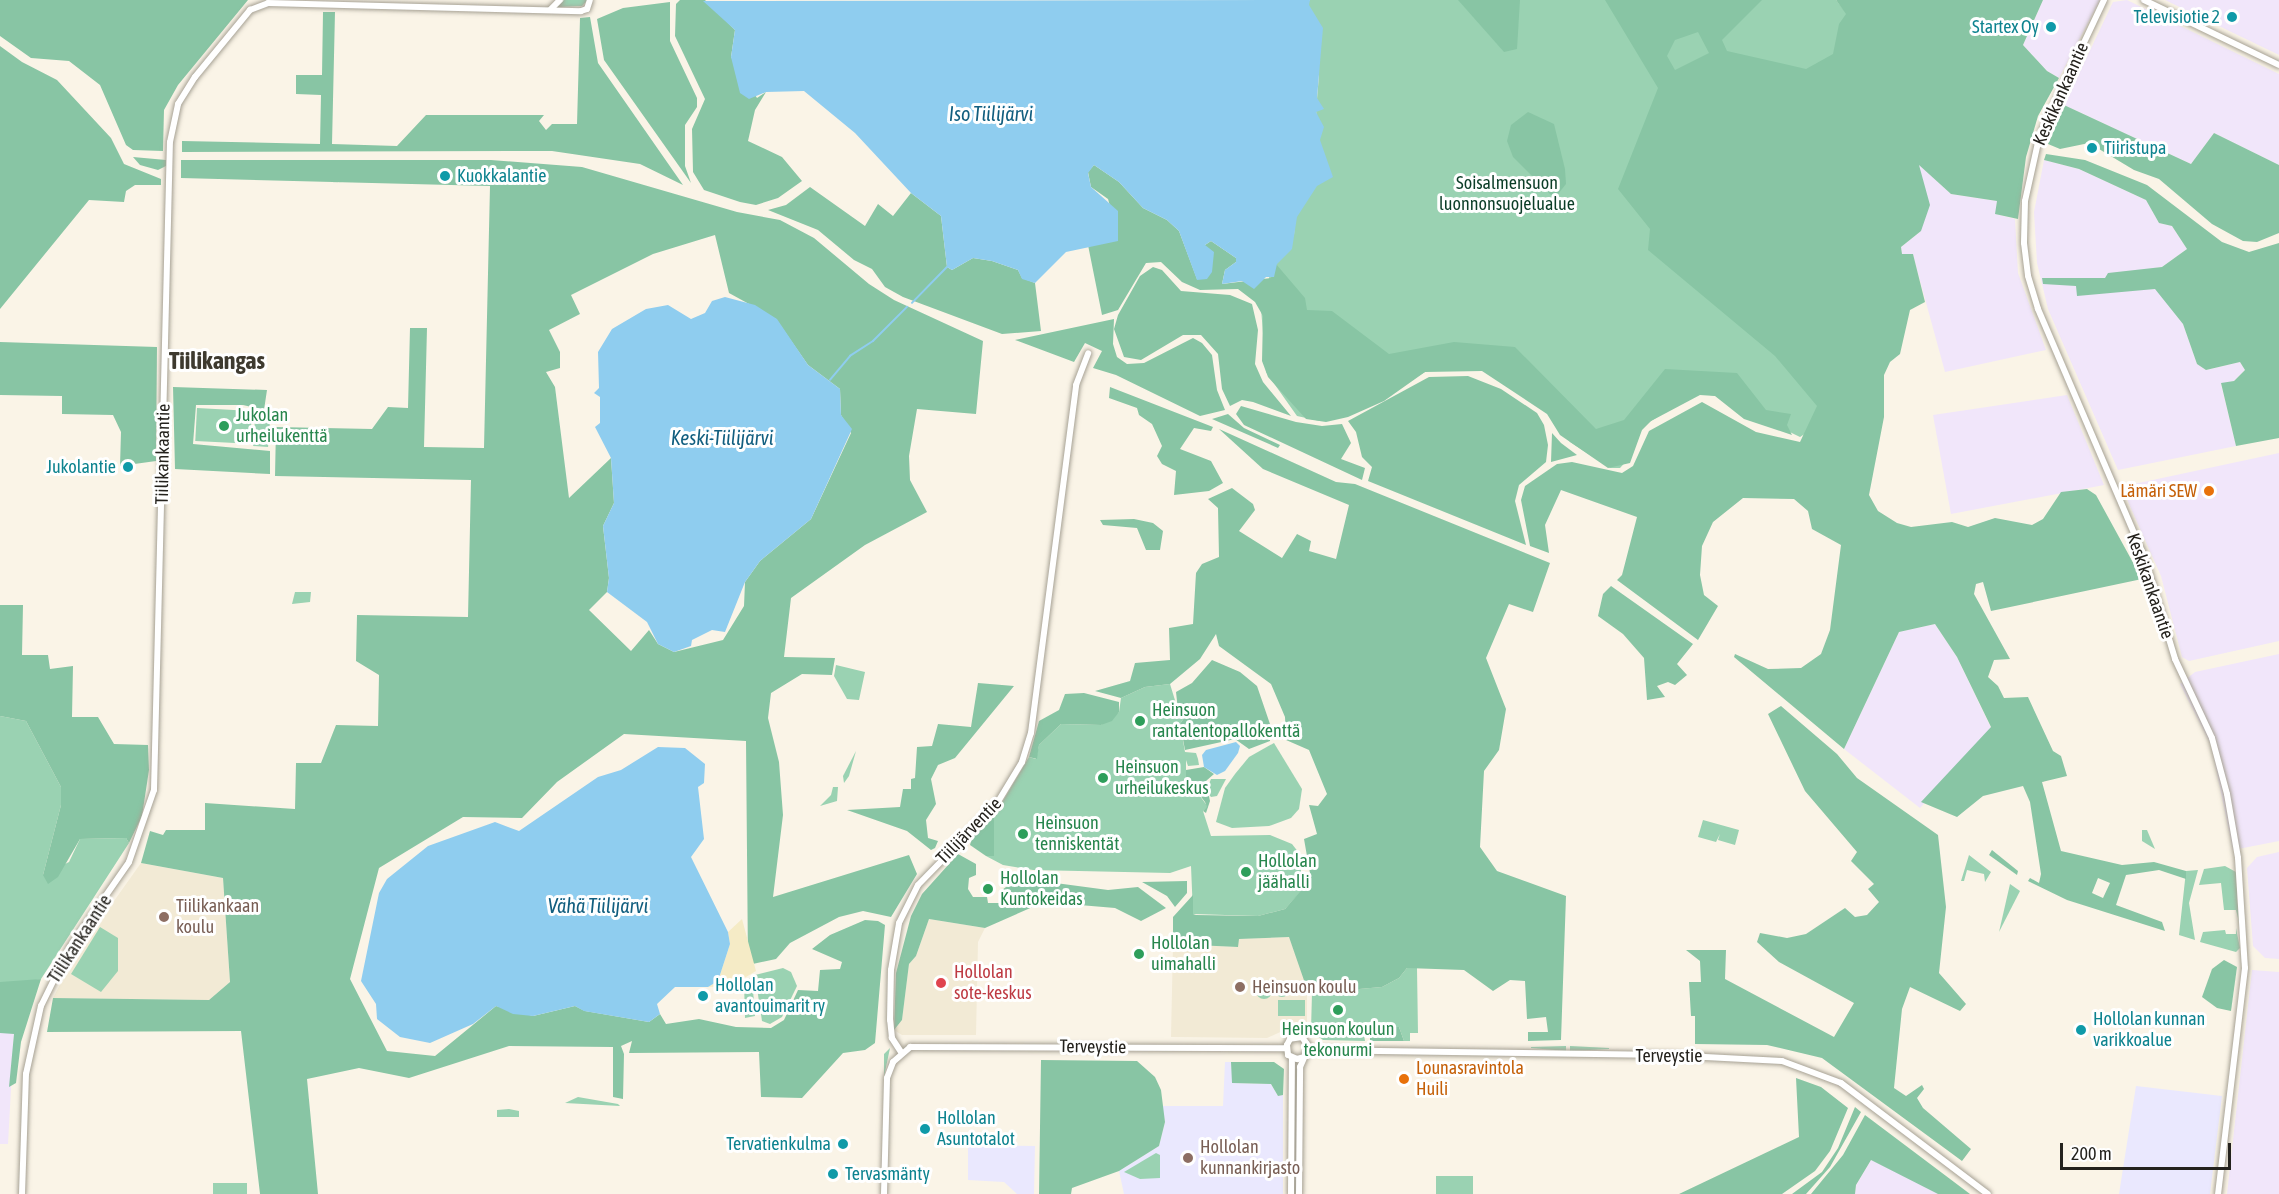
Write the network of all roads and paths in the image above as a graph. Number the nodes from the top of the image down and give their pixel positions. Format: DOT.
graph roads {
  1 [pos="560,0"];
  2 [pos="590,0"];
  3 [pos="2104,0"];
  4 [pos="2144,0"];
  5 [pos="551,9"];
  6 [pos="2279,65"];
  7 [pos="1088,353"];
  8 [pos="1286,1048"];
  9 [pos="1308,1050"];
  10 [pos="901,1052"];
  11 [pos="1304,1057"];
  12 [pos="1292,1058"];
  13 [pos="22,1194"];
  14 [pos="884,1194"];
  15 [pos="1291,1194"];
  16 [pos="1299,1194"];
  17 [pos="1988,1194"];
  18 [pos="2218,1194"];
  1 -- 5 [label="street"];
  2 -- 5 [label="street, Tiilikankaantie"];
  3 -- 18 [label="street, Keskikankaantie"];
  4 -- 6 [label="street"];
  5 -- 13 [label="street, Tiilikankaantie"];
  7 -- 10 [label="street, Tiilijärventie"];
  8 -- 9 [label="street"];
  8 -- 10 [label="street, Terveystie"];
  8 -- 12 [label="street"];
  9 -- 11 [label="street"];
  9 -- 17 [label="street, Terveystie"];
  10 -- 14 [label="street"];
  11 -- 12 [label="street"];
  11 -- 16 [label="street"];
  12 -- 15 [label="street"];
}
